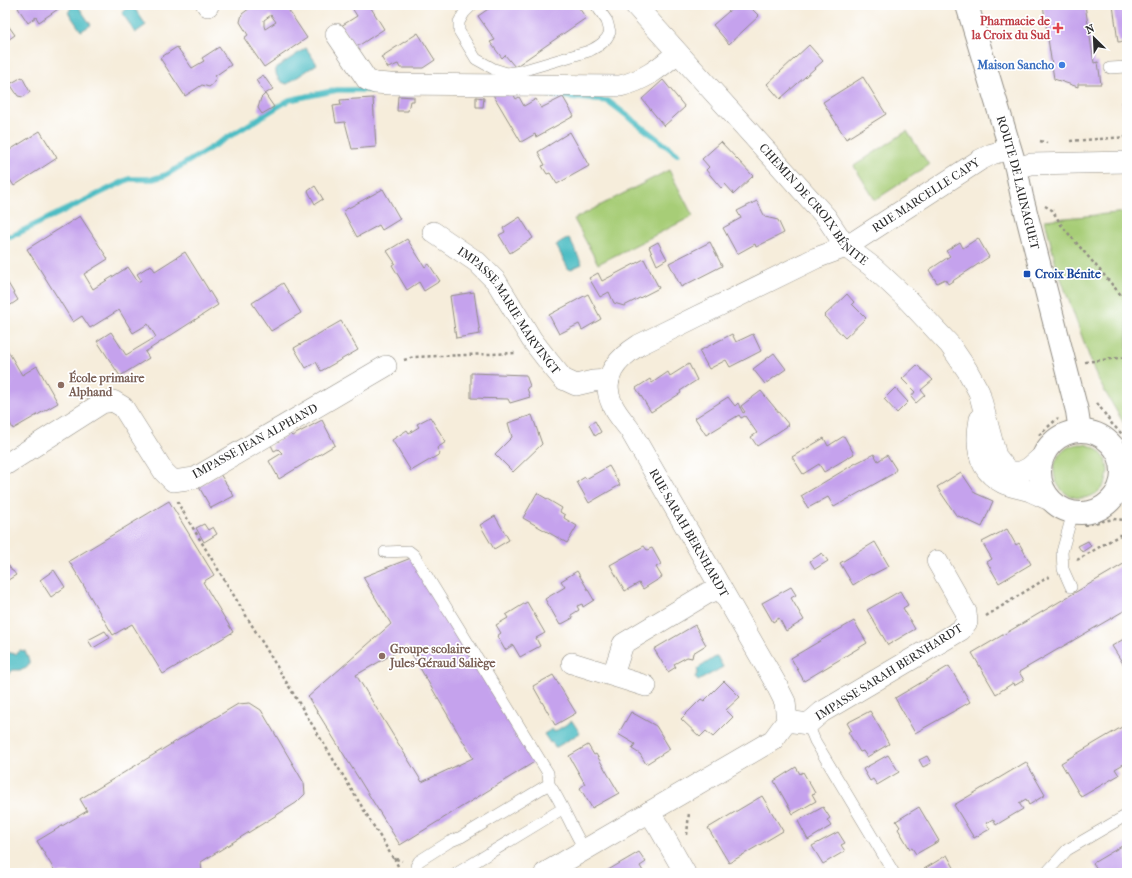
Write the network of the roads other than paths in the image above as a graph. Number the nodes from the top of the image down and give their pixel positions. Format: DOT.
graph roads {
  1 [pos="472,5"];
  2 [pos="596,5"];
  3 [pos="635,5"];
  4 [pos="967,5"];
  5 [pos="336,34"];
  6 [pos="677,53"];
  7 [pos="1127,66"];
  8 [pos="1110,68"];
  9 [pos="1013,159"];
  10 [pos="1127,162"];
  11 [pos="434,232"];
  12 [pos="846,247"];
  13 [pos="386,366"];
  14 [pos="609,380"];
  15 [pos="983,407"];
  16 [pos="1080,431"];
  17 [pos="1044,455"];
  18 [pos="5,465"];
  19 [pos="1121,498"];
  20 [pos="1052,501"];
  21 [pos="1073,512"];
  22 [pos="385,552"];
  23 [pos="937,561"];
  24 [pos="1071,587"];
  25 [pos="721,588"];
  26 [pos="572,663"];
  27 [pos="613,675"];
  28 [pos="646,686"];
  29 [pos="787,721"];
  30 [pos="808,724"];
  31 [pos="549,784"];
  32 [pos="562,808"];
  33 [pos="649,812"];
  34 [pos="1127,815"];
  35 [pos="585,850"];
  36 [pos="416,869"];
  37 [pos="457,873"];
  38 [pos="545,873"];
  39 [pos="685,873"];
  40 [pos="894,873"];
  41 [pos="1048,873"];
  1 -- 2 [label="lane"];
  3 -- 6 [label="street, CHEMIN DE CROIX BÉNITE"];
  4 -- 9 [label="main road, ROUTE DE LAUNAGUET"];
  5 -- 6 [label="street"];
  6 -- 12 [label="street, CHEMIN DE CROIX BÉNITE"];
  7 -- 8 [label="lane"];
  9 -- 10 [label="street, RUE MARCELLE CAPY"];
  9 -- 12 [label="street, RUE MARCELLE CAPY"];
  9 -- 16 [label="main road, ROUTE DE LAUNAGUET"];
  11 -- 14 [label="street, IMPASSE MARIE MARVINGT"];
  12 -- 14 [label="street, RUE SARAH BERNHARDT"];
  12 -- 15 [label="street, CHEMIN DE CROIX BÉNITE"];
  13 -- 18 [label="street, IMPASSE JEAN ALPHAND"];
  14 -- 25 [label="street, RUE SARAH BERNHARDT"];
  15 -- 17 [label="street, CHEMIN DE CROIX BÉNITE"];
  15 -- 20 [label="street"];
  16 -- 17 [label="main road"];
  16 -- 19 [label="main road"];
  17 -- 20 [label="main road"];
  19 -- 21 [label="main road"];
  20 -- 21 [label="main road"];
  21 -- 24 [label="lane"];
  22 -- 31 [label="lane"];
  23 -- 30 [label="street, IMPASSE SARAH BERNHARDT"];
  25 -- 27 [label="street"];
  25 -- 29 [label="street, RUE SARAH BERNHARDT"];
  26 -- 27 [label="street"];
  27 -- 28 [label="street"];
  29 -- 30 [label="street, IMPASSE SARAH BERNHARDT"];
  29 -- 33 [label="street"];
  30 -- 40 [label="lane"];
  31 -- 32 [label="lane"];
  31 -- 36 [label="lane"];
  32 -- 35 [label="lane"];
  32 -- 37 [label="lane"];
  33 -- 35 [label="street"];
  33 -- 39 [label="street"];
  34 -- 41 [label="lane"];
  35 -- 38 [label="street"];
}
